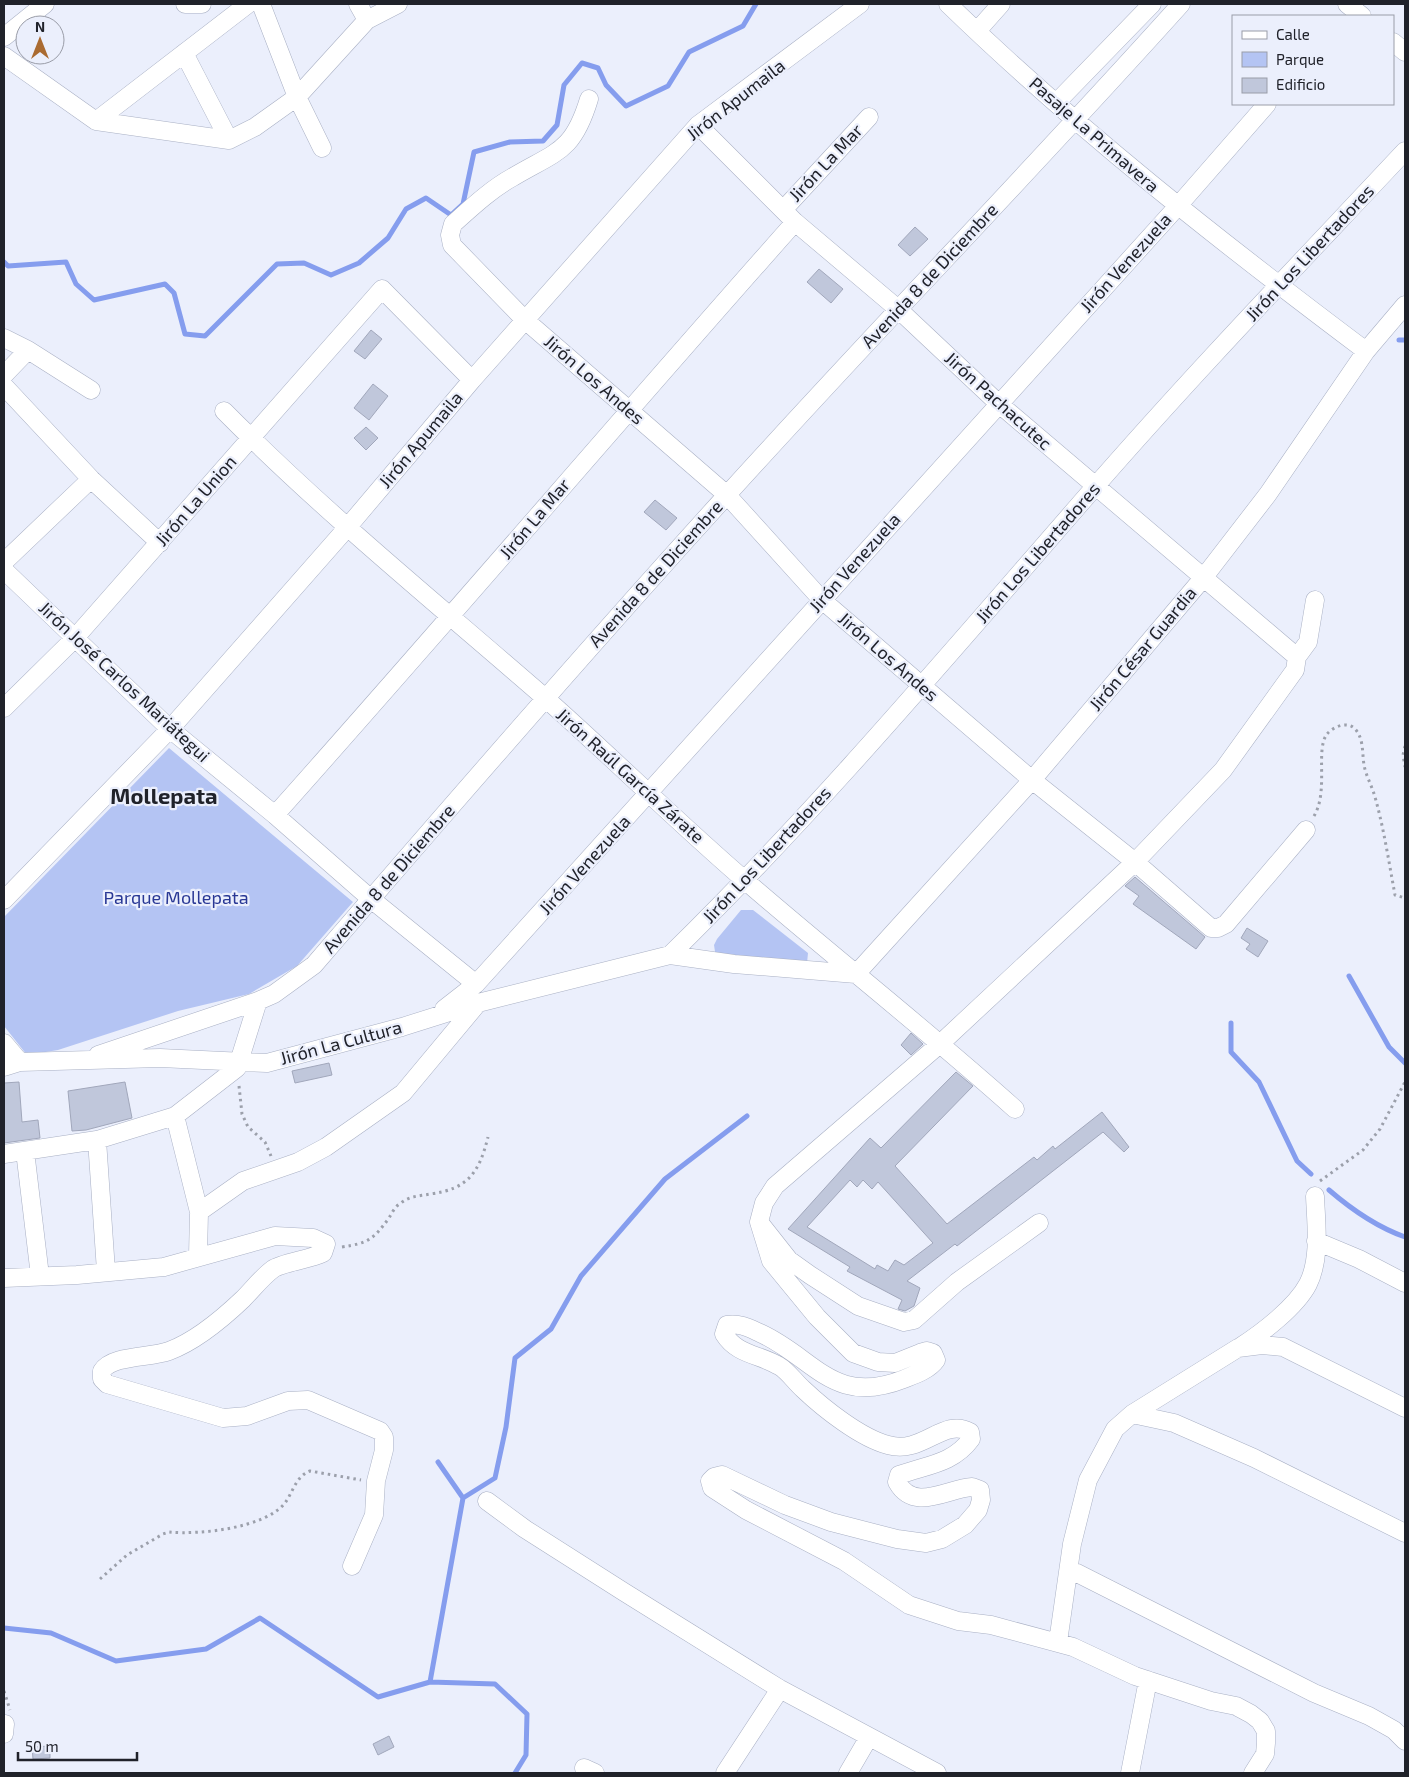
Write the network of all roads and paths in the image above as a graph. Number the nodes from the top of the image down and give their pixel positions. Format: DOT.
graph roads {
  1 [pos="46,4"];
  2 [pos="185,4"];
  3 [pos="202,4"];
  4 [pos="248,4"];
  5 [pos="261,4"];
  6 [pos="358,4"];
  7 [pos="398,4"];
  8 [pos="860,4"];
  9 [pos="948,4"];
  10 [pos="1001,4"];
  11 [pos="1152,4"];
  12 [pos="1181,4"];
  13 [pos="367,20"];
  14 [pos="977,31"];
  15 [pos="4,37"];
  16 [pos="1394,43"];
  17 [pos="1405,52"];
  18 [pos="184,53"];
  19 [pos="4,56"];
  20 [pos="297,97"];
  21 [pos="590,99"];
  22 [pos="1056,103"];
  23 [pos="1266,105"];
  24 [pos="869,117"];
  25 [pos="96,121"];
  26 [pos="1076,121"];
  27 [pos="698,125"];
  28 [pos="229,140"];
  29 [pos="322,148"];
  30 [pos="1405,151"];
  31 [pos="1177,207"];
  32 [pos="789,216"];
  33 [pos="1279,286"];
  34 [pos="1405,305"];
  35 [pos="898,309"];
  36 [pos="525,320"];
  37 [pos="4,338"];
  38 [pos="28,350"];
  39 [pos="1366,351"];
  40 [pos="472,380"];
  41 [pos="5,386"];
  42 [pos="91,390"];
  43 [pos="998,403"];
  44 [pos="628,410"];
  45 [pos="224,411"];
  46 [pos="250,438"];
  47 [pos="91,479"];
  48 [pos="1095,486"];
  49 [pos="727,495"];
  50 [pos="346,529"];
  51 [pos="160,542"];
  52 [pos="4,562"];
  53 [pos="4,570"];
  54 [pos="1204,576"];
  55 [pos="822,600"];
  56 [pos="1315,600"];
  57 [pos="450,619"];
  58 [pos="74,639"];
  59 [pos="1296,663"];
  60 [pos="923,686"];
  61 [pos="544,698"];
  62 [pos="4,708"];
  63 [pos="170,729"];
  64 [pos="1405,746"];
  65 [pos="1405,768"];
  66 [pos="1032,780"];
  67 [pos="649,794"];
  68 [pos="276,815"];
  69 [pos="1306,830"];
  70 [pos="1135,862"];
  71 [pos="746,881"];
  72 [pos="1405,898"];
  73 [pos="371,899"];
  74 [pos="4,900"];
  75 [pos="670,955"];
  76 [pos="856,974"];
  77 [pos="476,984"];
  78 [pos="258,1001"];
  79 [pos="478,1003"];
  80 [pos="436,1016"];
  81 [pos="4,1042"];
  82 [pos="941,1043"];
  83 [pos="78,1061"];
  84 [pos="12,1064"];
  85 [pos="238,1065"];
  86 [pos="1405,1082"];
  87 [pos="1015,1108"];
  88 [pos="175,1116"];
  89 [pos="488,1137"];
  90 [pos="97,1140"];
  91 [pos="26,1151"];
  92 [pos="4,1154"];
  93 [pos="278,1170"];
  94 [pos="1315,1196"];
  95 [pos="199,1212"];
  96 [pos="759,1222"];
  97 [pos="1039,1223"];
  98 [pos="1316,1240"];
  99 [pos="326,1248"];
  100 [pos="198,1256"];
  101 [pos="106,1271"];
  102 [pos="40,1276"];
  103 [pos="4,1278"];
  104 [pos="1405,1283"];
  105 [pos="1238,1348"];
  106 [pos="1405,1408"];
  107 [pos="1132,1414"];
  108 [pos="376,1481"];
  109 [pos="487,1501"];
  110 [pos="1405,1533"];
  111 [pos="352,1566"];
  112 [pos="1068,1572"];
  113 [pos="100,1579"];
  114 [pos="1058,1642"];
  115 [pos="1148,1680"];
  116 [pos="780,1689"];
  117 [pos="869,1737"];
  118 [pos="1405,1741"];
  119 [pos="725,1773"];
  120 [pos="848,1773"];
  121 [pos="937,1773"];
  122 [pos="1130,1773"];
  123 [pos="1253,1773"];
  1 -- 15 [label="street"];
  2 -- 3 [label="street"];
  4 -- 18 [label="street"];
  5 -- 20 [label="street"];
  6 -- 13 [label="street"];
  7 -- 13 [label="street"];
  8 -- 27 [label="street, Jirón Apumaila"];
  9 -- 14 [label="street, Pasaje La Primavera"];
  10 -- 14 [label="street"];
  11 -- 22 [label="street"];
  12 -- 26 [label="street, Avenida 8 de Diciembre"];
  13 -- 20 [label="street"];
  14 -- 22 [label="street, Pasaje La Primavera"];
  16 -- 17 [label="street"];
  18 -- 25 [label="street"];
  18 -- 28 [label="street"];
  19 -- 25 [label="street"];
  20 -- 28 [label="street"];
  20 -- 29 [label="street"];
  21 -- 36 [label="street, Jirón Los Andes"];
  22 -- 26 [label="street, Pasaje La Primavera"];
  23 -- 31 [label="street, Jirón Venezuela"];
  24 -- 32 [label="street, Jirón La Mar"];
  25 -- 28 [label="street"];
  26 -- 31 [label="street, Pasaje La Primavera"];
  26 -- 35 [label="street, Avenida 8 de Diciembre"];
  27 -- 32 [label="street, Jirón Pachacutec"];
  27 -- 36 [label="street, Jirón Apumaila"];
  30 -- 33 [label="street, Jirón Los Libertadores"];
  31 -- 33 [label="street, Pasaje La Primavera"];
  31 -- 43 [label="street, Jirón Venezuela"];
  32 -- 35 [label="street, Jirón Pachacutec"];
  32 -- 44 [label="street, Jirón La Mar"];
  33 -- 39 [label="street, Pasaje La Primavera"];
  33 -- 48 [label="street, Jirón Los Libertadores"];
  34 -- 39 [label="street, Jirón César Guardia"];
  35 -- 43 [label="street, Jirón Pachacutec"];
  35 -- 49 [label="street, Avenida 8 de Diciembre"];
  36 -- 40 [label="street, Jirón Apumaila"];
  36 -- 44 [label="street, Jirón Los Andes"];
  37 -- 38 [label="street"];
  38 -- 41 [label="street"];
  38 -- 42 [label="street"];
  39 -- 54 [label="street, Jirón César Guardia"];
  40 -- 46 [label="street, Jirón La Union"];
  40 -- 50 [label="street, Jirón Apumaila"];
  41 -- 47 [label="street"];
  43 -- 48 [label="street, Jirón Pachacutec"];
  43 -- 55 [label="street, Jirón Venezuela"];
  44 -- 49 [label="street, Jirón Los Andes"];
  44 -- 57 [label="street, Jirón La Mar"];
  45 -- 46 [label="street, Jirón Raúl García Zárate"];
  46 -- 50 [label="street, Jirón Raúl García Zárate"];
  46 -- 51 [label="street, Jirón La Union"];
  47 -- 51 [label="street"];
  47 -- 52 [label="street"];
  48 -- 54 [label="street, Jirón Pachacutec"];
  48 -- 60 [label="street, Jirón Los Libertadores"];
  49 -- 55 [label="street, Jirón Los Andes"];
  49 -- 61 [label="street, Avenida 8 de Diciembre"];
  50 -- 57 [label="street, Jirón Raúl García Zárate"];
  50 -- 63 [label="street, Jirón Apumaila"];
  51 -- 58 [label="street, Jirón La Union"];
  53 -- 58 [label="street, Jirón José Carlos Mariátegui"];
  54 -- 59 [label="street, Jirón Pachacutec"];
  54 -- 66 [label="street, Jirón César Guardia"];
  55 -- 60 [label="street, Jirón Los Andes"];
  55 -- 67 [label="street, Jirón Venezuela"];
  56 -- 59 [label="street"];
  57 -- 61 [label="street, Jirón Raúl García Zárate"];
  57 -- 68 [label="street, Jirón La Mar"];
  58 -- 62 [label="street, Jirón La Union"];
  58 -- 63 [label="street, Jirón José Carlos Mariátegui"];
  59 -- 70 [label="street"];
  60 -- 66 [label="street, Jirón Los Andes"];
  60 -- 71 [label="street, Jirón Los Libertadores"];
  61 -- 67 [label="street, Jirón Raúl García Zárate"];
  61 -- 73 [label="street, Avenida 8 de Diciembre"];
  63 -- 68 [label="street, Jirón José Carlos Mariátegui"];
  63 -- 74 [label="street, Jirón Apumaila"];
  64 -- 65 [label="path"];
  66 -- 70 [label="street, Jirón Los Andes"];
  66 -- 76 [label="street, Jirón César Guardia"];
  67 -- 71 [label="street, Jirón Raúl García Zárate"];
  67 -- 77 [label="street, Jirón Venezuela"];
  68 -- 73 [label="street, Jirón José Carlos Mariátegui"];
  69 -- 70 [label="street, Jirón Los Andes"];
  69 -- 72 [label="path"];
  70 -- 82 [label="street"];
  71 -- 75 [label="street, Jirón Los Libertadores"];
  71 -- 76 [label="street, Jirón Raúl García Zárate"];
  73 -- 77 [label="street, Jirón José Carlos Mariátegui"];
  73 -- 78 [label="street, Avenida 8 de Diciembre"];
  75 -- 76 [label="street"];
  75 -- 79 [label="street, Jirón La Cultura"];
  76 -- 82 [label="street, Jirón Raúl García Zárate"];
  77 -- 80 [label="street, Jirón Venezuela"];
  78 -- 83 [label="street, Avenida 8 de Diciembre"];
  78 -- 85 [label="street"];
  79 -- 80 [label="street, Jirón La Cultura"];
  79 -- 93 [label="street"];
  80 -- 85 [label="street, Jirón La Cultura"];
  81 -- 84 [label="street"];
  82 -- 87 [label="street, Jirón Raúl García Zárate"];
  82 -- 96 [label="street"];
  83 -- 84 [label="street, Jirón La Cultura"];
  83 -- 85 [label="street, Jirón La Cultura"];
  85 -- 88 [label="street"];
  85 -- 93 [label="path"];
  86 -- 94 [label="path"];
  88 -- 90 [label="street"];
  88 -- 95 [label="street"];
  89 -- 99 [label="path"];
  90 -- 91 [label="street"];
  90 -- 101 [label="street"];
  91 -- 92 [label="street"];
  91 -- 102 [label="street"];
  93 -- 95 [label="street"];
  94 -- 98 [label="street"];
  95 -- 100 [label="street"];
  96 -- 97 [label="street"];
  96 -- 114 [label="street"];
  98 -- 104 [label="street"];
  98 -- 105 [label="street"];
  99 -- 100 [label="street"];
  99 -- 108 [label="street"];
  100 -- 101 [label="street"];
  101 -- 102 [label="street"];
  102 -- 103 [label="street"];
  105 -- 106 [label="street"];
  105 -- 107 [label="street"];
  107 -- 110 [label="street"];
  107 -- 112 [label="street"];
  108 -- 111 [label="street"];
  108 -- 113 [label="path"];
  109 -- 116 [label="street"];
  112 -- 114 [label="street"];
  112 -- 118 [label="street"];
  114 -- 115 [label="street"];
  115 -- 122 [label="street"];
  115 -- 123 [label="street"];
  116 -- 117 [label="street"];
  116 -- 119 [label="street"];
  117 -- 120 [label="street"];
  117 -- 121 [label="street"];
}
